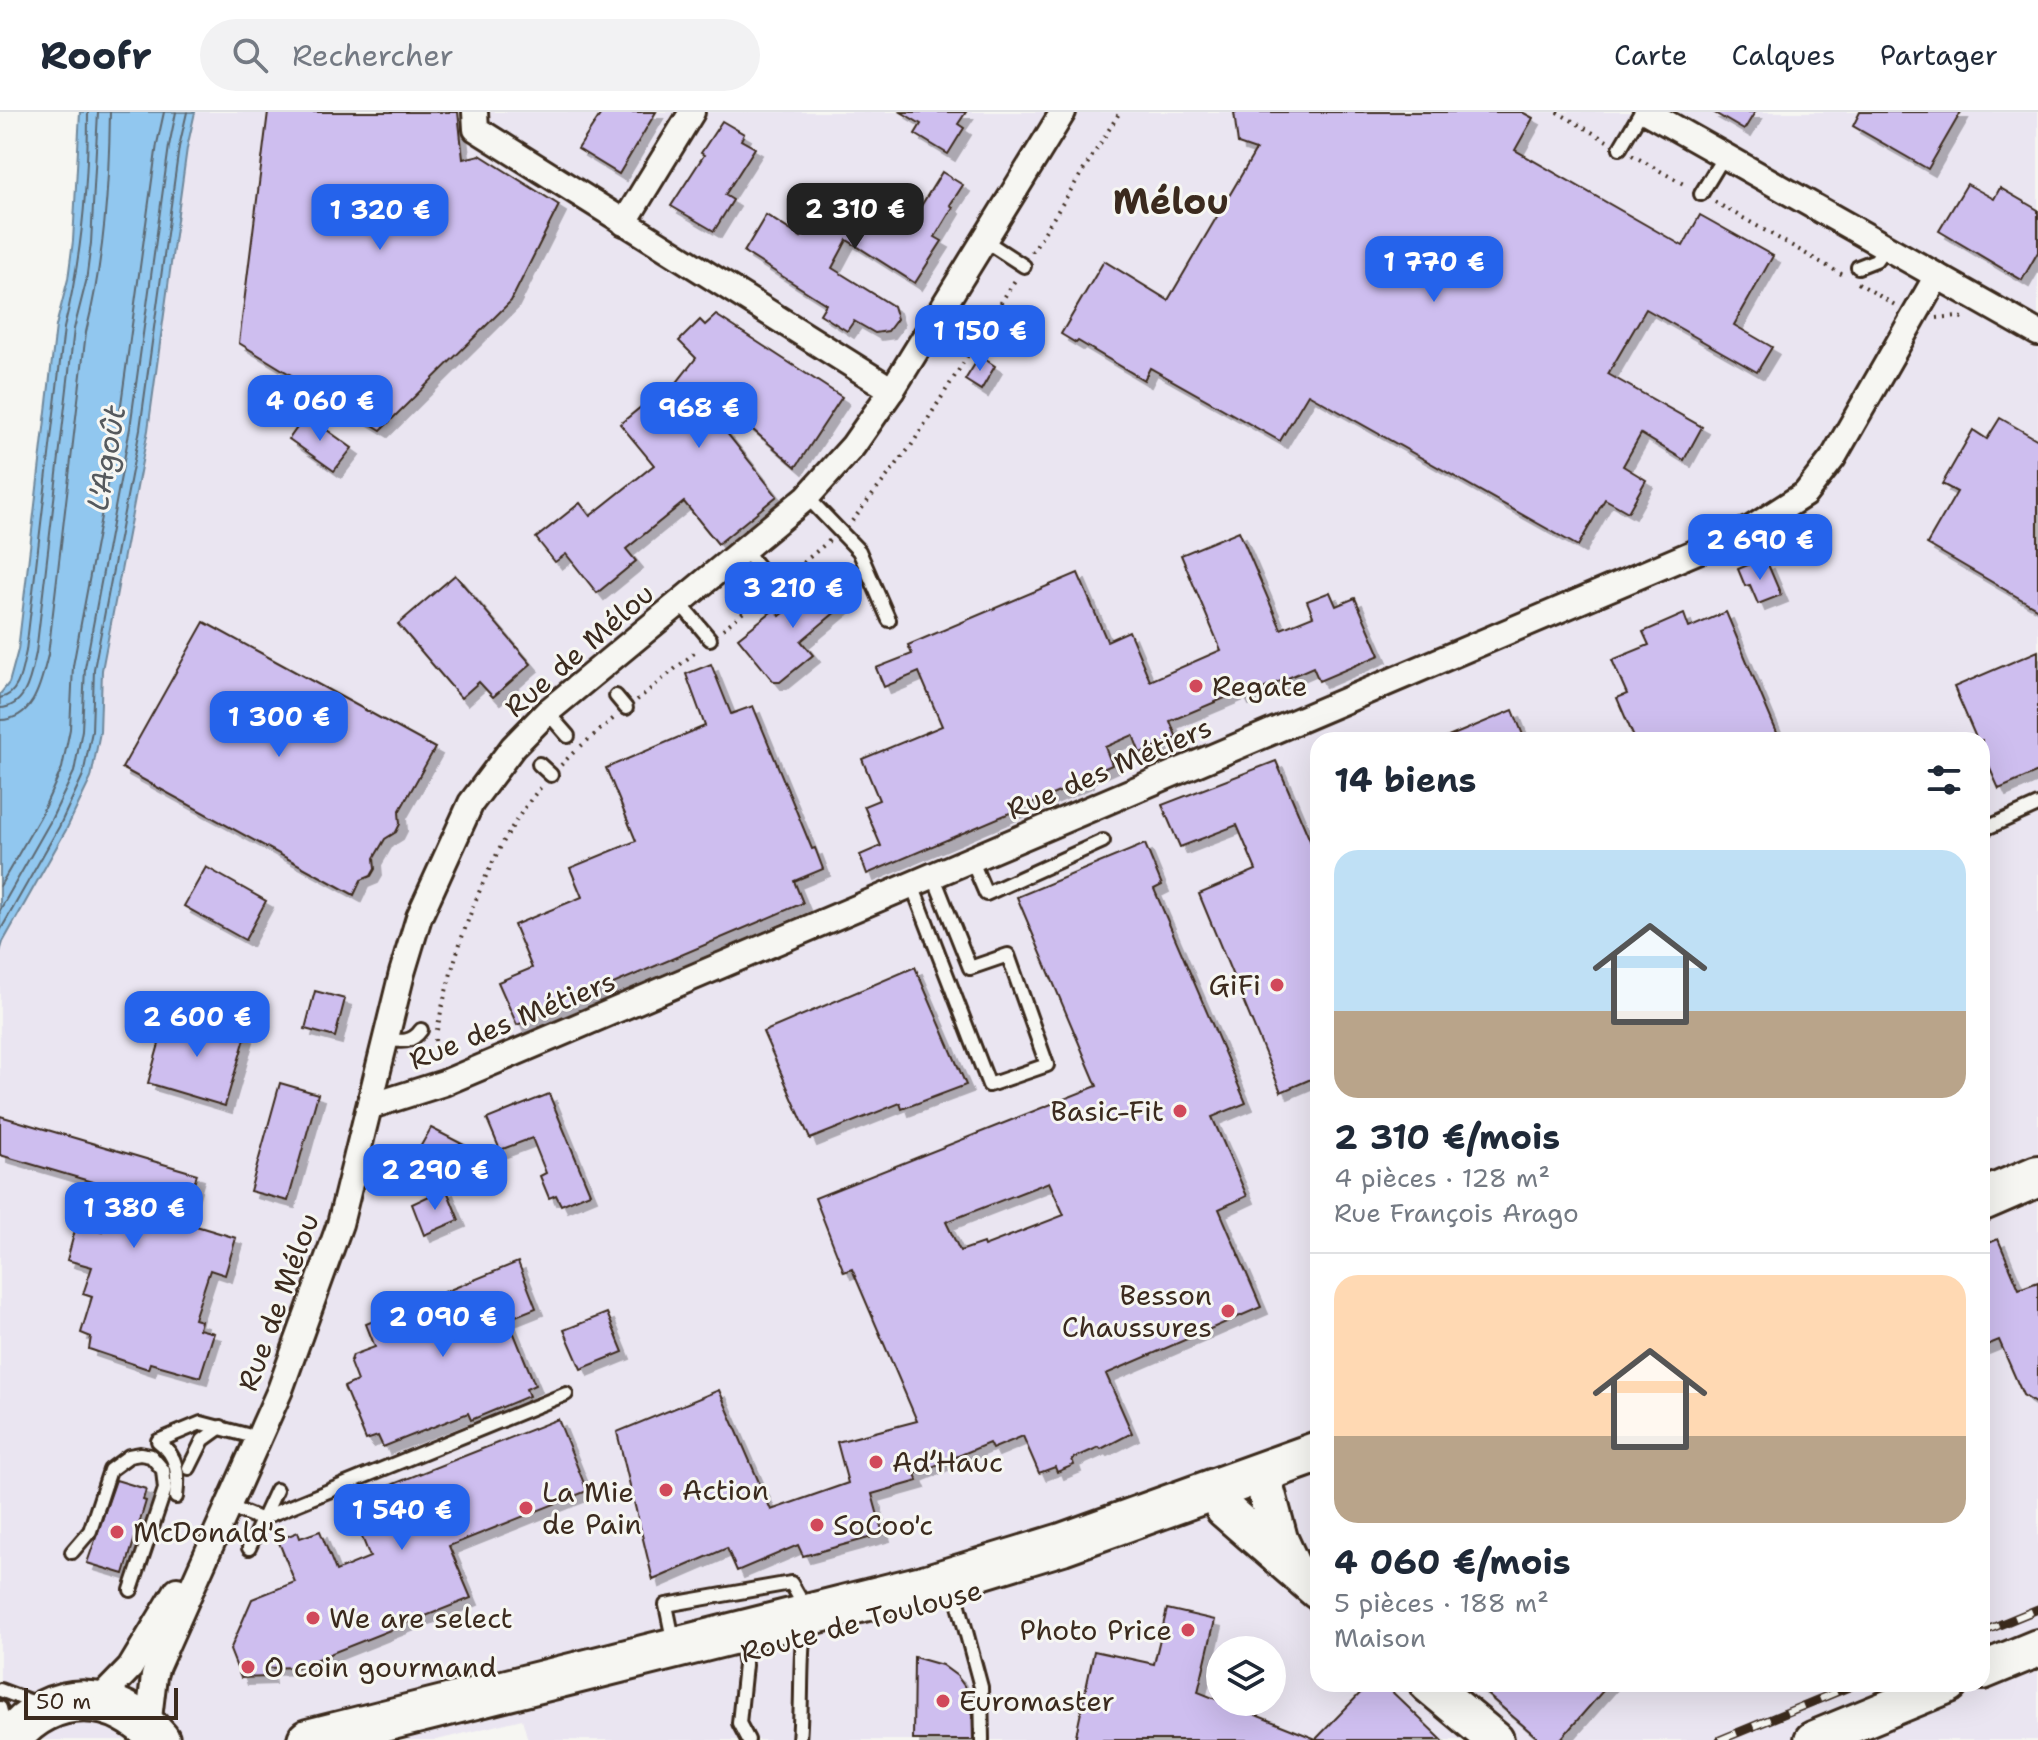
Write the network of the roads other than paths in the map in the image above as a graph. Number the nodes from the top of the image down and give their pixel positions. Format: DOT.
graph roads {
  1 [pos="475,112"];
  2 [pos="692,112"];
  3 [pos="1063,112"];
  4 [pos="1644,112"];
  5 [pos="1620,148"];
  6 [pos="1724,156"];
  7 [pos="1701,194"];
  8 [pos="624,223"];
  9 [pos="984,240"];
  10 [pos="1885,247"];
  11 [pos="1024,266"];
  12 [pos="1858,267"];
  13 [pos="1937,276"];
  14 [pos="2038,333"];
  15 [pos="892,390"];
  16 [pos="807,497"];
  17 [pos="744,549"];
  18 [pos="774,587"];
  19 [pos="680,603"];
  20 [pos="889,620"];
  21 [pos="710,639"];
  22 [pos="616,696"];
  23 [pos="626,708"];
  24 [pos="547,712"];
  25 [pos="568,736"];
  26 [pos="539,764"];
  27 [pos="551,775"];
  28 [pos="2038,805"];
  29 [pos="1990,826"];
  30 [pos="1103,841"];
  31 [pos="971,859"];
  32 [pos="922,880"];
  33 [pos="421,1030"];
  34 [pos="386,1039"];
  35 [pos="371,1106"];
  36 [pos="2038,1153"];
  37 [pos="1990,1174"];
  38 [pos="2038,1176"];
  39 [pos="1990,1197"];
  40 [pos="566,1394"];
  41 [pos="221,1427"];
  42 [pos="258,1438"];
  43 [pos="1310,1455"];
  44 [pos="189,1468"];
  45 [pos="1310,1477"];
  46 [pos="276,1490"];
  47 [pos="1267,1494"];
  48 [pos="176,1497"];
  49 [pos="228,1506"];
  50 [pos="1224,1509"];
  51 [pos="260,1519"];
  52 [pos="249,1548"];
  53 [pos="72,1552"];
  54 [pos="1306,1580"];
  55 [pos="131,1590"];
  56 [pos="957,1598"];
  57 [pos="806,1627"];
  58 [pos="2038,1648"];
  59 [pos="743,1652"];
  60 [pos="1990,1668"];
  61 [pos="0,1690"];
  62 [pos="1438,1692"];
  63 [pos="1930,1692"];
  64 [pos="97,1702"];
  65 [pos="51,1707"];
  66 [pos="0,1708"];
  67 [pos="154,1734"];
  68 [pos="8,1740"];
  69 [pos="308,1740"];
  70 [pos="397,1740"];
  71 [pos="748,1740"];
  72 [pos="799,1740"];
  73 [pos="982,1740"];
  74 [pos="1495,1740"];
  75 [pos="1813,1740"];
  1 -- 8 [label="street"];
  2 -- 8 [label="street"];
  3 -- 9 [label="street, Rue de Mélou"];
  4 -- 5 [label="lane"];
  4 -- 6 [label="street"];
  6 -- 7 [label="lane"];
  6 -- 10 [label="street"];
  8 -- 15 [label="street"];
  9 -- 11 [label="lane"];
  9 -- 15 [label="street, Rue de Mélou"];
  10 -- 12 [label="lane"];
  10 -- 13 [label="street"];
  13 -- 14 [label="street"];
  13 -- 31 [label="street, Rue des Métiers"];
  15 -- 16 [label="street, Rue de Mélou"];
  16 -- 17 [label="street, Rue de Mélou"];
  16 -- 20 [label="lane"];
  17 -- 18 [label="lane"];
  17 -- 19 [label="street, Rue de Mélou"];
  19 -- 21 [label="lane"];
  19 -- 24 [label="street, Rue de Mélou"];
  22 -- 23 [label="lane"];
  24 -- 25 [label="lane"];
  24 -- 34 [label="street, Rue de Mélou"];
  26 -- 27 [label="lane"];
  28 -- 29 [label="lane"];
  30 -- 31 [label="lane"];
  31 -- 32 [label="street, Rue des Métiers"];
  32 -- 32 [label="lane"];
  32 -- 35 [label="street, Rue des Métiers"];
  33 -- 34 [label="lane"];
  34 -- 35 [label="street, Rue de Mélou"];
  35 -- 42 [label="street, Rue de Mélou"];
  36 -- 37 [label="main road"];
  38 -- 39 [label="main road"];
  40 -- 51 [label="lane"];
  41 -- 42 [label="lane"];
  41 -- 44 [label="lane"];
  41 -- 48 [label="lane"];
  42 -- 49 [label="street, Rue de Mélou"];
  43 -- 57 [label="main road"];
  45 -- 47 [label="main road, Route de Toulouse"];
  46 -- 51 [label="lane"];
  47 -- 50 [label="main road, Route de Toulouse"];
  47 -- 54 [label="main road"];
  49 -- 51 [label="lane"];
  49 -- 64 [label="street, Rue de Mélou"];
  49 -- 67 [label="street, Rue de Mélou"];
  50 -- 54 [label="main road"];
  50 -- 56 [label="main road, Route de Toulouse"];
  51 -- 52 [label="lane"];
  53 -- 55 [label="lane"];
  56 -- 57 [label="main road, Route de Toulouse"];
  56 -- 73 [label="lane"];
  57 -- 59 [label="main road, Route de Toulouse"];
  57 -- 69 [label="main road"];
  57 -- 72 [label="lane"];
  58 -- 60 [label="main road"];
  59 -- 70 [label="main road, Route de Toulouse"];
  59 -- 71 [label="lane"];
  61 -- 65 [label="lane"];
  62 -- 74 [label="main road"];
  63 -- 75 [label="main road"];
  64 -- 65 [label="main road"];
  64 -- 67 [label="main road"];
  65 -- 68 [label="main road"];
  66 -- 68 [label="lane"];
}
